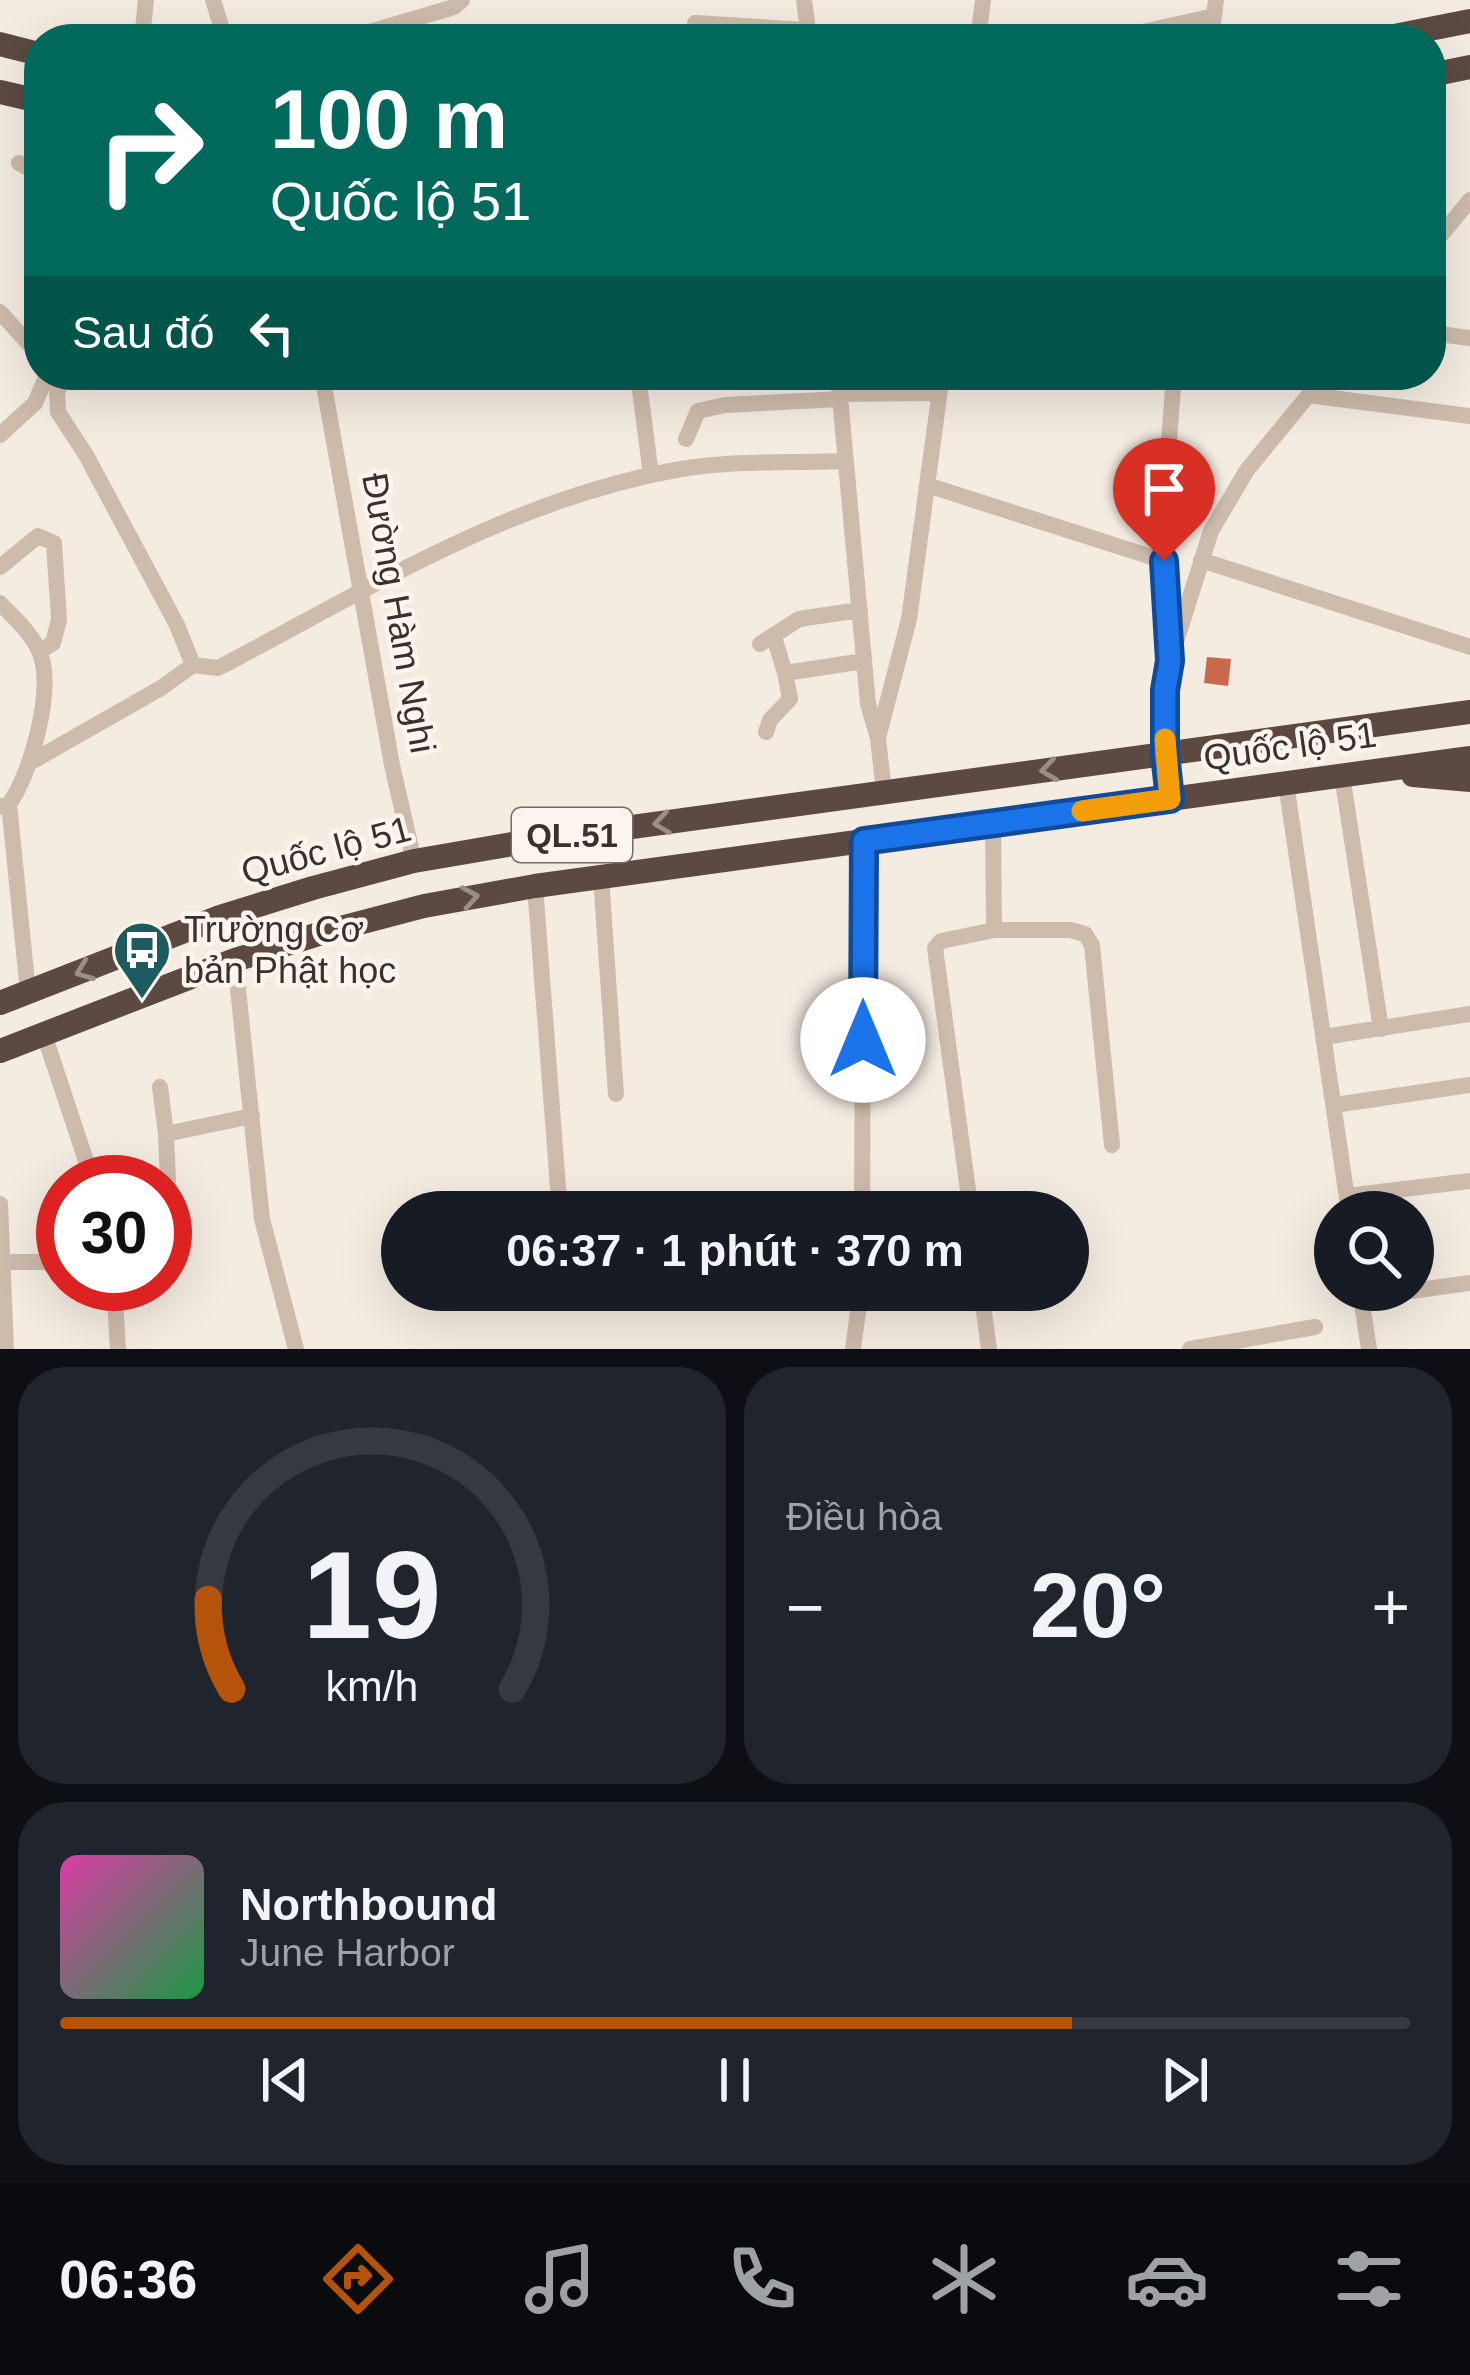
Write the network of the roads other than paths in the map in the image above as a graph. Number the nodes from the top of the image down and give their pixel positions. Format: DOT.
graph roads {
  1 [pos="462,0"];
  2 [pos="1215,8"];
  3 [pos="695,22"];
  4 [pos="397,24"];
  5 [pos="714,24"];
  6 [pos="1161,24"];
  7 [pos="19,163"];
  8 [pos="24,166"];
  9 [pos="1470,200"];
  10 [pos="1446,229"];
  11 [pos="0,312"];
  12 [pos="24,338"];
  13 [pos="41,390"];
  14 [pos="58,390"];
  15 [pos="325,390"];
  16 [pos="640,390"];
  17 [pos="833,390"];
  18 [pos="840,390"];
  19 [pos="940,390"];
  20 [pos="1173,390"];
  21 [pos="1312,390"];
  22 [pos="1308,395"];
  23 [pos="1470,416"];
  24 [pos="0,435"];
  25 [pos="686,439"];
  26 [pos="846,460"];
  27 [pos="651,475"];
  28 [pos="930,486"];
  29 [pos="1201,560"];
  30 [pos="1164,561"];
  31 [pos="0,567"];
  32 [pos="362,587"];
  33 [pos="0,603"];
  34 [pos="860,610"];
  35 [pos="1470,647"];
  36 [pos="40,651"];
  37 [pos="864,661"];
  38 [pos="1170,661"];
  39 [pos="193,665"];
  40 [pos="785,673"];
  41 [pos="1470,712"];
  42 [pos="766,732"];
  43 [pos="878,739"];
  44 [pos="1165,754"];
  45 [pos="1470,758"];
  46 [pos="31,762"];
  47 [pos="1369,772"];
  48 [pos="1342,775"];
  49 [pos="1470,780"];
  50 [pos="1286,783"];
  51 [pos="884,792"];
  52 [pos="1170,799"];
  53 [pos="5,806"];
  54 [pos="993,823"];
  55 [pos="864,841"];
  56 [pos="415,861"];
  57 [pos="601,877"];
  58 [pos="536,886"];
  59 [pos="424,905"];
  60 [pos="994,930"];
  61 [pos="235,960"];
  62 [pos="28,992"];
  63 [pos="0,1003"];
  64 [pos="1470,1015"];
  65 [pos="1381,1029"];
  66 [pos="44,1034"];
  67 [pos="1324,1037"];
  68 [pos="0,1051"];
  69 [pos="1470,1085"];
  70 [pos="160,1087"];
  71 [pos="616,1094"];
  72 [pos="1335,1105"];
  73 [pos="252,1116"];
  74 [pos="166,1134"];
  75 [pos="1112,1144"];
  76 [pos="83,1155"];
  77 [pos="167,1155"];
  78 [pos="1470,1181"];
  79 [pos="558,1191"];
  80 [pos="862,1191"];
  81 [pos="967,1191"];
  82 [pos="1346,1191"];
  83 [pos="1417,1191"];
  84 [pos="0,1204"];
  85 [pos="3,1262"];
  86 [pos="36,1262"];
  87 [pos="1470,1283"];
  88 [pos="1434,1287"];
  89 [pos="116,1311"];
  90 [pos="858,1311"];
  91 [pos="984,1311"];
  92 [pos="1363,1311"];
  93 [pos="1316,1328"];
  94 [pos="292,1348"];
  95 [pos="6,1349"];
  96 [pos="118,1349"];
  97 [pos="853,1349"];
  98 [pos="989,1349"];
  99 [pos="1190,1349"];
  100 [pos="1369,1349"];
  1 -- 4 [label="street"];
  2 -- 6 [label="street"];
  3 -- 5 [label="street"];
  7 -- 8 [label="street"];
  9 -- 10 [label="street"];
  11 -- 12 [label="street"];
  13 -- 24 [label="street"];
  14 -- 39 [label="street"];
  15 -- 32 [label="street, Đường Hàm Nghi"];
  16 -- 27 [label="street"];
  17 -- 25 [label="street"];
  18 -- 26 [label="street"];
  19 -- 28 [label="street"];
  20 -- 30 [label="street"];
  21 -- 22 [label="street"];
  22 -- 23 [label="street"];
  22 -- 29 [label="street"];
  26 -- 27 [label="street"];
  26 -- 34 [label="street"];
  27 -- 32 [label="street"];
  28 -- 30 [label="street"];
  28 -- 43 [label="street"];
  29 -- 35 [label="street"];
  29 -- 38 [label="street"];
  30 -- 38 [label="street"];
  31 -- 36 [label="street"];
  32 -- 39 [label="street"];
  32 -- 56 [label="street, Đường Hàm Nghi"];
  33 -- 36 [label="street"];
  34 -- 37 [label="street"];
  34 -- 40 [label="street"];
  36 -- 46 [label="street"];
  37 -- 40 [label="street"];
  37 -- 43 [label="street"];
  38 -- 44 [label="street"];
  39 -- 46 [label="street"];
  40 -- 42 [label="street"];
  41 -- 44 [label="highway, Quốc lộ 51 / QL.51"];
  43 -- 51 [label="street"];
  44 -- 51 [label="highway, Quốc lộ 51 / QL.51, one-way"];
  44 -- 52 [label="highway"];
  45 -- 47 [label="highway, Quốc lộ 51 / QL.51"];
  46 -- 53 [label="street"];
  47 -- 48 [label="highway, Quốc lộ 51 / QL.51"];
  47 -- 49 [label="highway, QL.51"];
  48 -- 50 [label="highway, Quốc lộ 51 / QL.51"];
  48 -- 65 [label="street"];
  50 -- 52 [label="highway, Quốc lộ 51 / QL.51"];
  50 -- 67 [label="street"];
  51 -- 56 [label="highway, Quốc lộ 51 / QL.51, one-way"];
  52 -- 54 [label="highway, Quốc lộ 51 / QL.51"];
  53 -- 62 [label="street"];
  54 -- 55 [label="highway, Quốc lộ 51 / QL.51"];
  54 -- 60 [label="street"];
  55 -- 57 [label="highway, Quốc lộ 51 / QL.51"];
  55 -- 80 [label="street"];
  56 -- 59 [label="highway"];
  56 -- 62 [label="highway, Quốc lộ 51 / QL.51, one-way"];
  57 -- 58 [label="highway, Quốc lộ 51 / QL.51"];
  57 -- 71 [label="street"];
  59 -- 58 [label="highway, Quốc lộ 51 / QL.51, one-way"];
  58 -- 79 [label="street"];
  59 -- 61 [label="highway, Quốc lộ 51 / QL.51"];
  60 -- 75 [label="street"];
  60 -- 81 [label="street"];
  61 -- 66 [label="highway, Quốc lộ 51 / QL.51"];
  61 -- 73 [label="street"];
  62 -- 63 [label="highway, Quốc lộ 51 / QL.51"];
  64 -- 65 [label="street"];
  65 -- 67 [label="street"];
  66 -- 68 [label="highway, Quốc lộ 51 / QL.51"];
  66 -- 76 [label="street"];
  67 -- 72 [label="street"];
  69 -- 72 [label="street"];
  70 -- 74 [label="street"];
  72 -- 82 [label="street"];
  73 -- 74 [label="street"];
  73 -- 94 [label="street"];
  74 -- 77 [label="street"];
  78 -- 83 [label="street"];
  84 -- 85 [label="street"];
  85 -- 86 [label="street"];
  85 -- 95 [label="street"];
  87 -- 88 [label="street"];
  89 -- 96 [label="street"];
  90 -- 97 [label="street"];
  91 -- 98 [label="street"];
  92 -- 100 [label="street"];
  93 -- 99 [label="street"];
}
